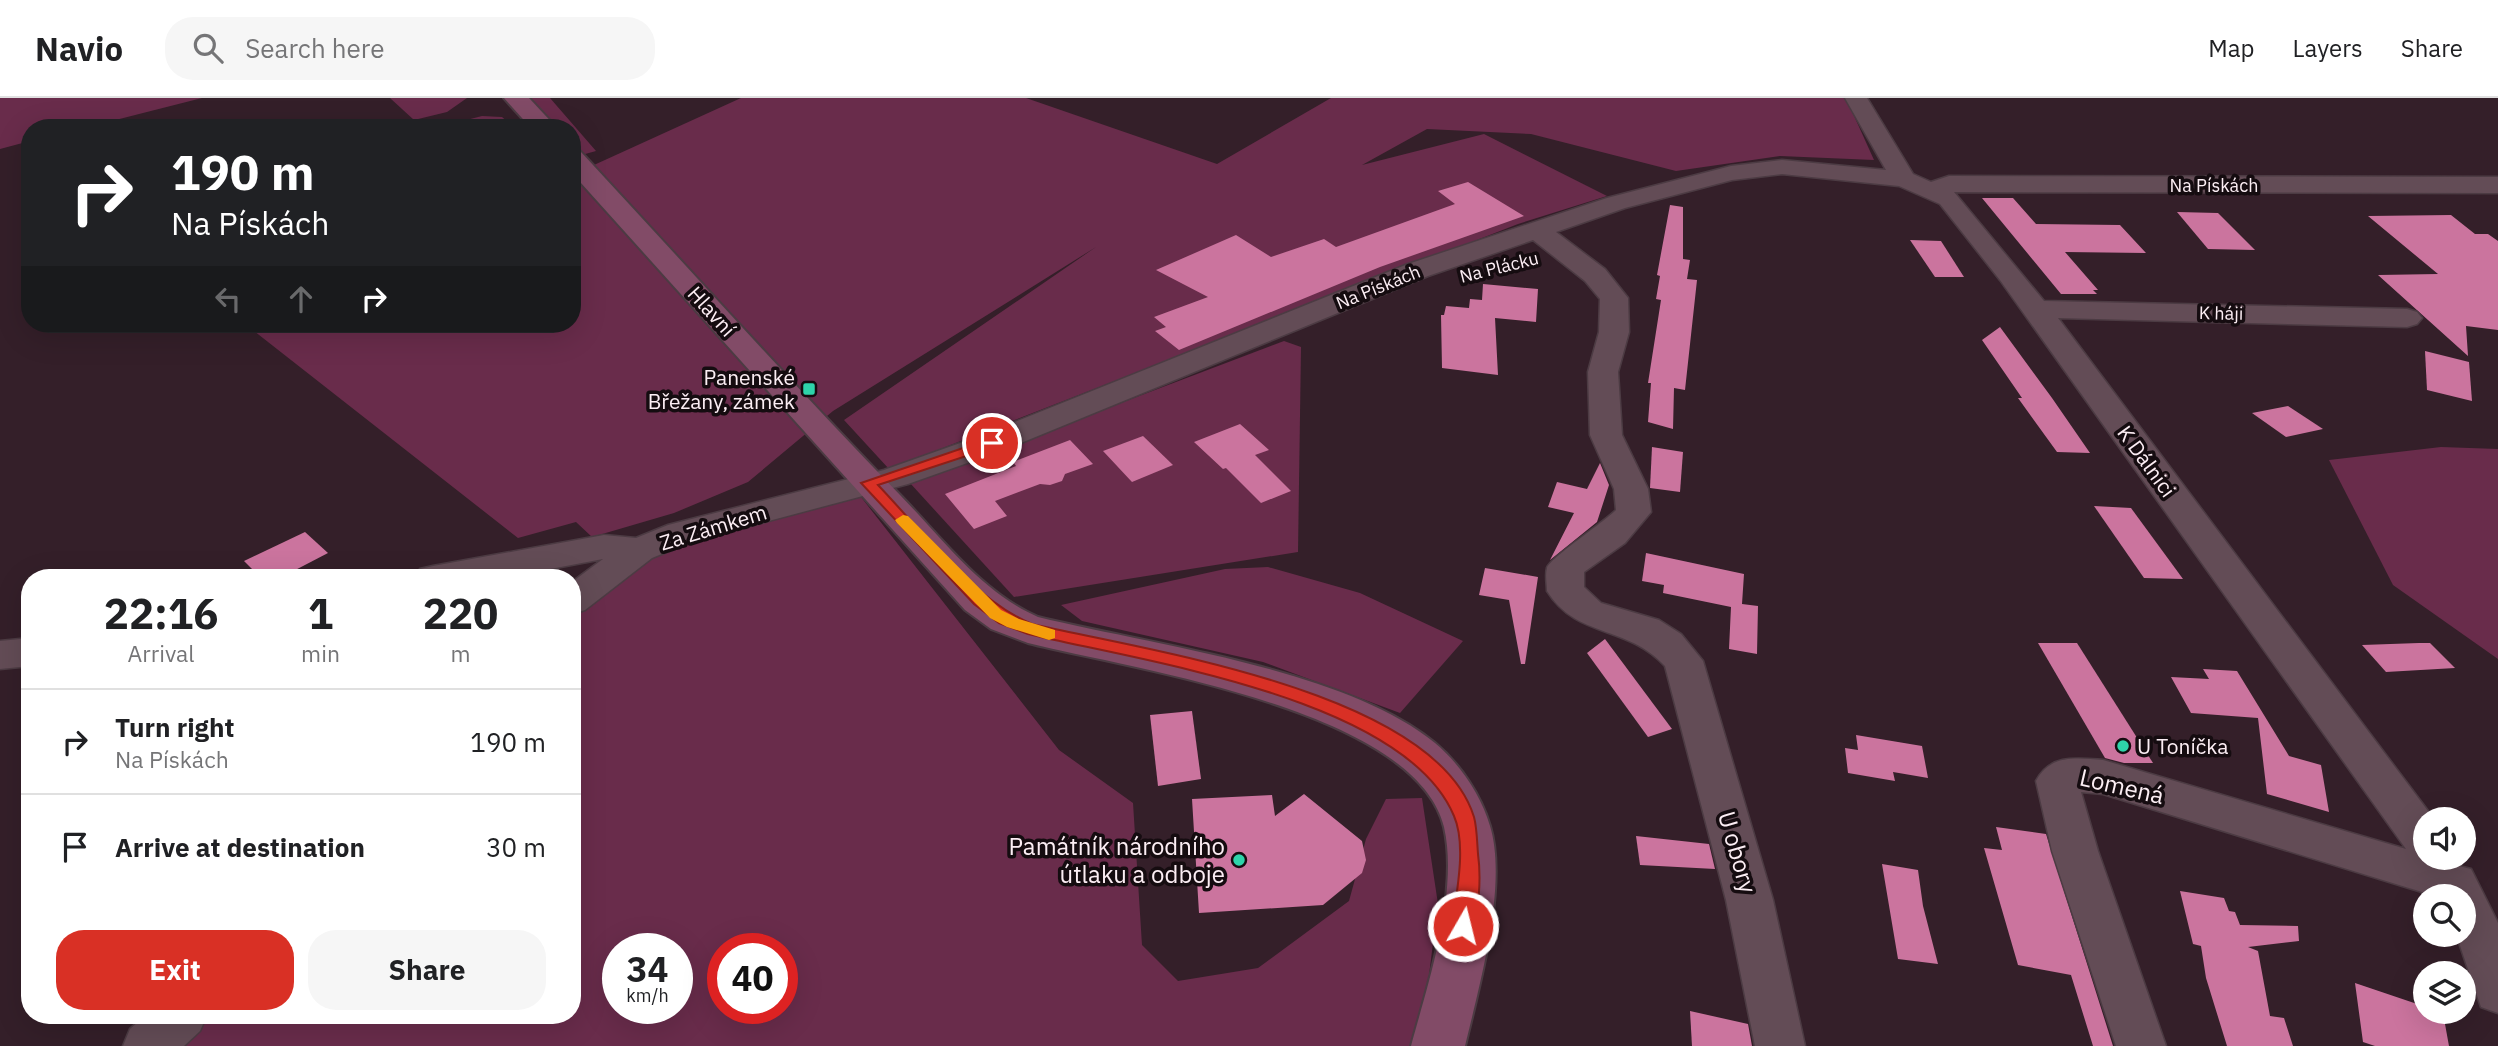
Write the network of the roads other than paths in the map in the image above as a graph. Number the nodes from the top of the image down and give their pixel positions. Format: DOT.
graph roads {
  1 [pos="516,98"];
  2 [pos="1856,98"];
  3 [pos="536,119"];
  4 [pos="581,167"];
  5 [pos="1918,184"];
  6 [pos="2498,185"];
  7 [pos="1549,239"];
  8 [pos="2035,309"];
  9 [pos="2407,318"];
  10 [pos="868,483"];
  11 [pos="639,550"];
  12 [pos="483,569"];
  13 [pos="581,594"];
  14 [pos="21,653"];
  15 [pos="0,655"];
  16 [pos="1683,661"];
  17 [pos="2413,824"];
  18 [pos="2455,884"];
  19 [pos="2476,929"];
  20 [pos="2497,974"];
  21 [pos="172,1024"];
  22 [pos="148,1046"];
  23 [pos="1438,1046"];
  24 [pos="1780,1046"];
  25 [pos="2141,1046"];
  1 -- 3 [label="street"];
  2 -- 5 [label="street, K Dálnici"];
  4 -- 10 [label="street, Hlavní"];
  5 -- 6 [label="street, Na Pískách"];
  5 -- 7 [label="street, Na Pískách"];
  5 -- 8 [label="street, K Dálnici"];
  7 -- 10 [label="street, Na Pískách"];
  7 -- 16 [label="street, Na Plácku"];
  8 -- 9 [label="street, K háji"];
  8 -- 17 [label="street, K Dálnici"];
  10 -- 11 [label="street, Za Zámkem"];
  10 -- 23 [label="street, Hlavní"];
  11 -- 12 [label="street"];
  11 -- 13 [label="street, Za Zámkem"];
  14 -- 15 [label="street"];
  16 -- 24 [label="street, U obory"];
  18 -- 25 [label="street, Lomená"];
  19 -- 20 [label="street"];
  21 -- 22 [label="street"];
}
